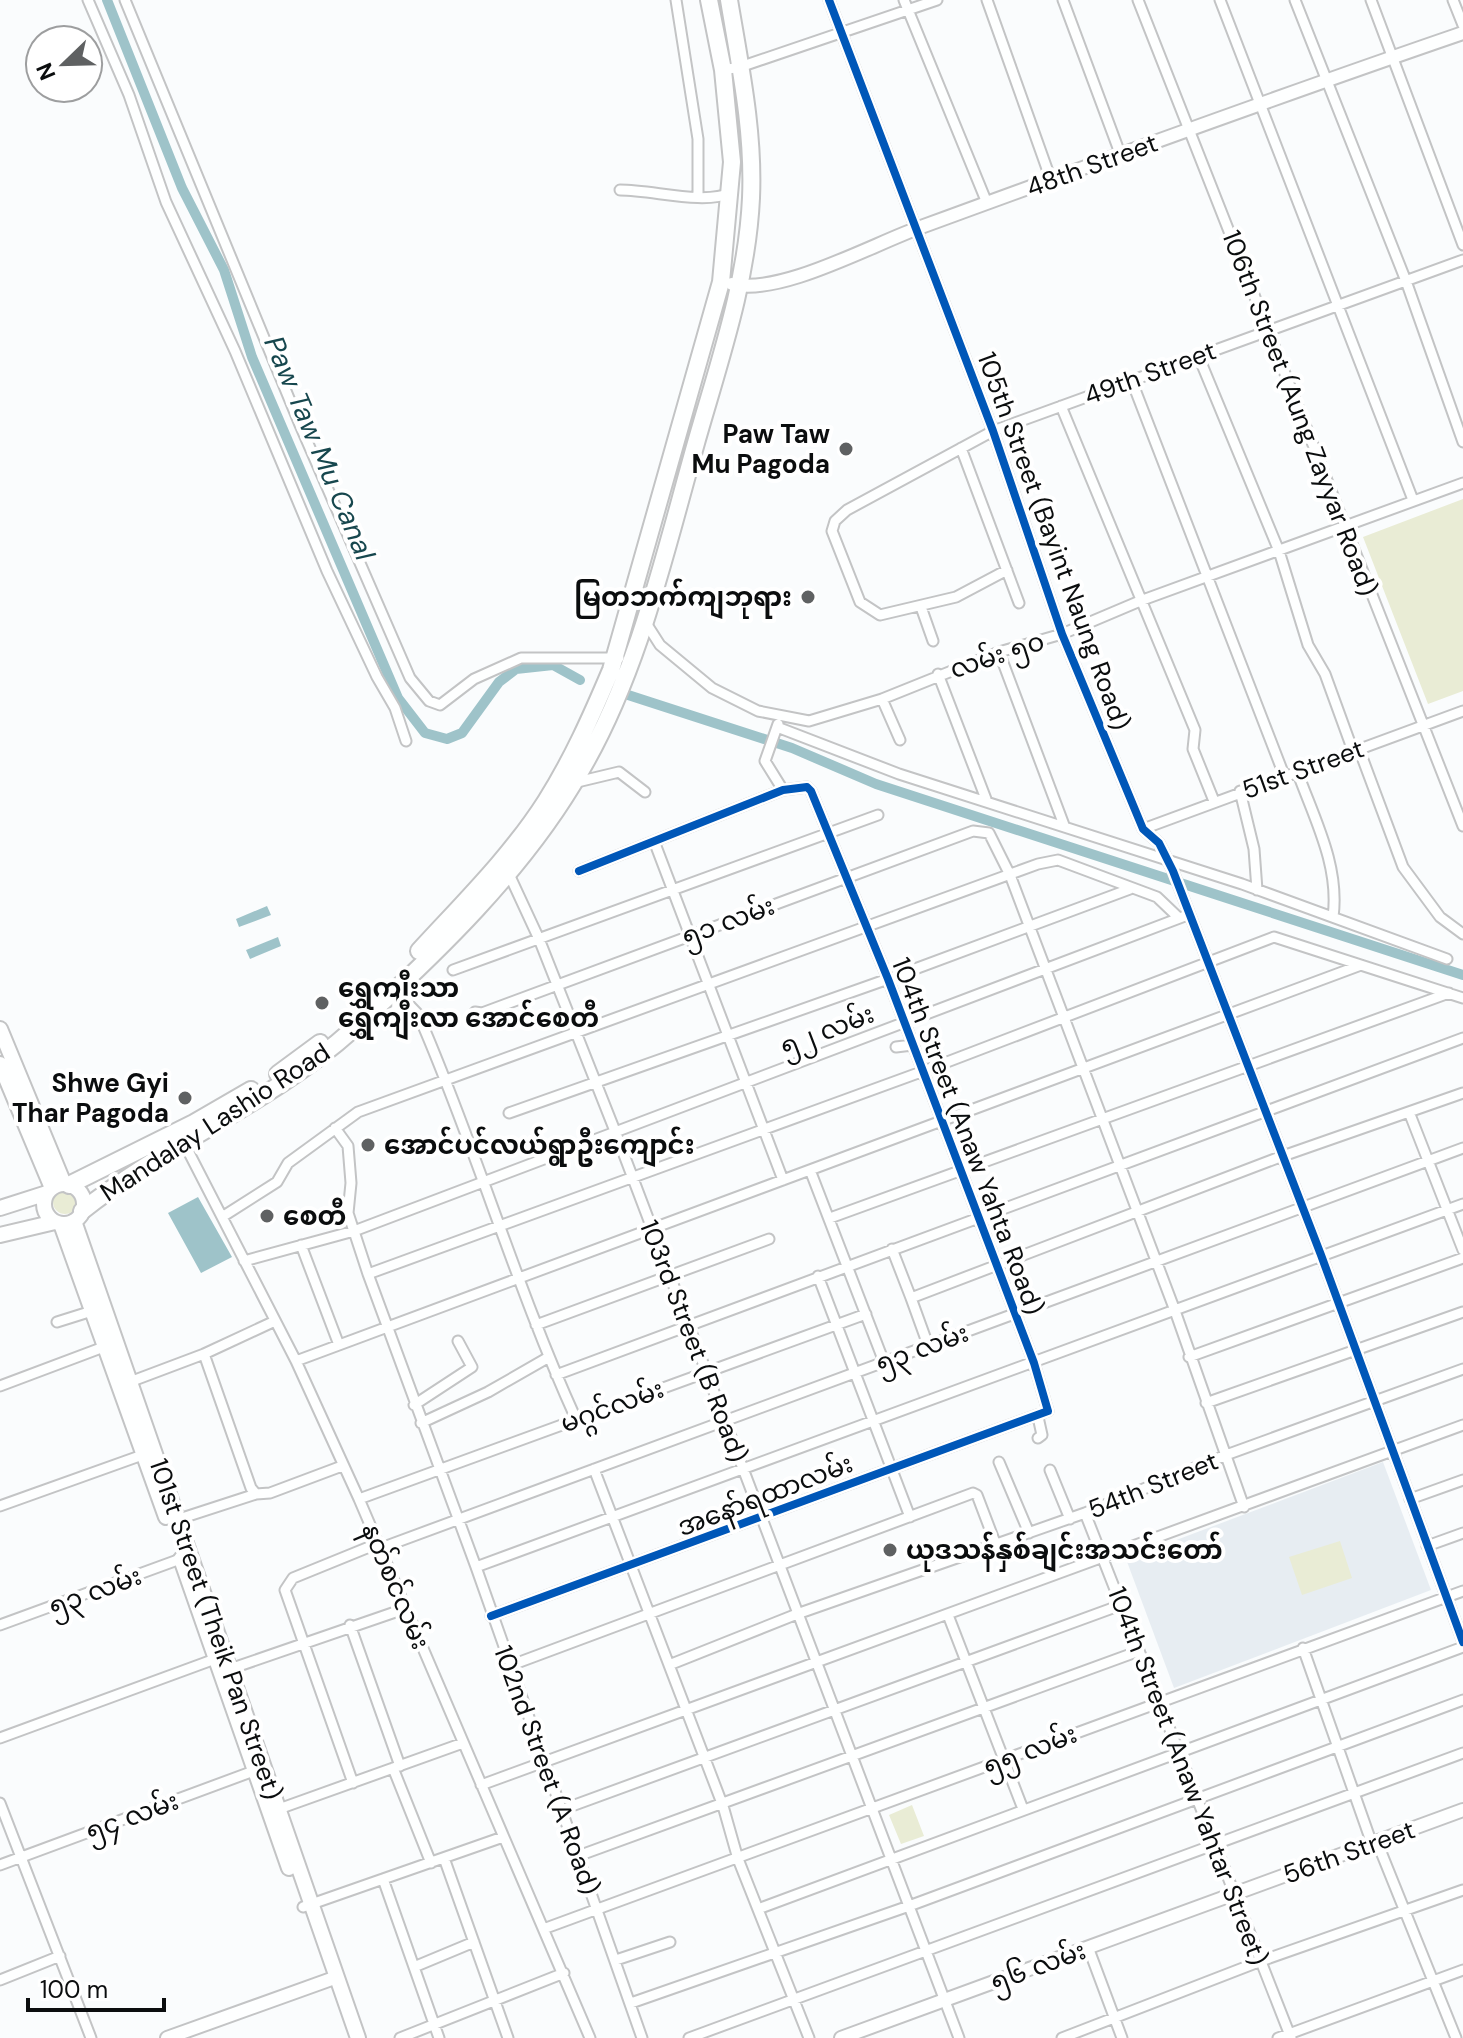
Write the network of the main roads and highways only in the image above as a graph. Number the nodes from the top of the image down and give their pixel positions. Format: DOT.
graph roads {
  1 [pos="709,0"];
  2 [pos="729,0"];
  3 [pos="1463,33"];
  4 [pos="747,111"];
  5 [pos="727,113"];
  6 [pos="729,215"];
  7 [pos="749,220"];
  8 [pos="721,282"];
  9 [pos="741,287"];
  10 [pos="622,658"];
  11 [pos="504,867"];
  12 [pos="0,1029"];
  13 [pos="0,1064"];
  14 [pos="58,1188"];
  15 [pos="0,1208"];
  16 [pos="68,1219"];
  17 [pos="0,1235"];
  18 [pos="110,1344"];
  19 [pos="1463,1810"];
  20 [pos="1234,1893"];
  21 [pos="332,1978"];
  22 [pos="197,2033"];
  23 [pos="167,2038"];
  24 [pos="348,2038"];
  25 [pos="358,2038"];
  26 [pos="841,2038"];
  1 -- 5 [label="highway"];
  2 -- 4 [label="highway, Mandalay Lashio Road"];
  3 -- 9 [label="main road, 48th Street"];
  4 -- 5 [label="highway"];
  4 -- 7 [label="highway, Mandalay Lashio Road"];
  5 -- 6 [label="highway"];
  6 -- 7 [label="highway"];
  6 -- 8 [label="highway"];
  7 -- 9 [label="highway, Mandalay Lashio Road"];
  8 -- 9 [label="main road, 48th Street"];
  8 -- 10 [label="highway"];
  9 -- 10 [label="highway, Mandalay Lashio Road"];
  10 -- 11 [label="highway"];
  10 -- 11 [label="highway, Mandalay Lashio Road"];
  11 -- 14 [label="highway"];
  11 -- 16 [label="highway, Mandalay Lashio Road"];
  12 -- 14 [label="main road"];
  13 -- 14 [label="main road"];
  14 -- 15 [label="main road"];
  14 -- 16 [label="main road"];
  14 -- 16 [label="main road"];
  16 -- 17 [label="main road"];
  16 -- 18 [label="main road, 101st Street (Theik Pan Street)"];
  16 -- 18 [label="main road, 101st Street (Theik Pan Street)"];
  18 -- 21 [label="main road, 101st Street (Theik Pan Street)"];
  19 -- 20 [label="main road, 56th Street"];
  20 -- 26 [label="main road, ၅၆ လမ်း"];
  21 -- 22 [label="main road"];
  21 -- 24 [label="main road, 101st Street (Theik Pan Street)"];
  21 -- 25 [label="main road, 101st Street (Theik Pan Street)"];
  22 -- 23 [label="main road"];
}
